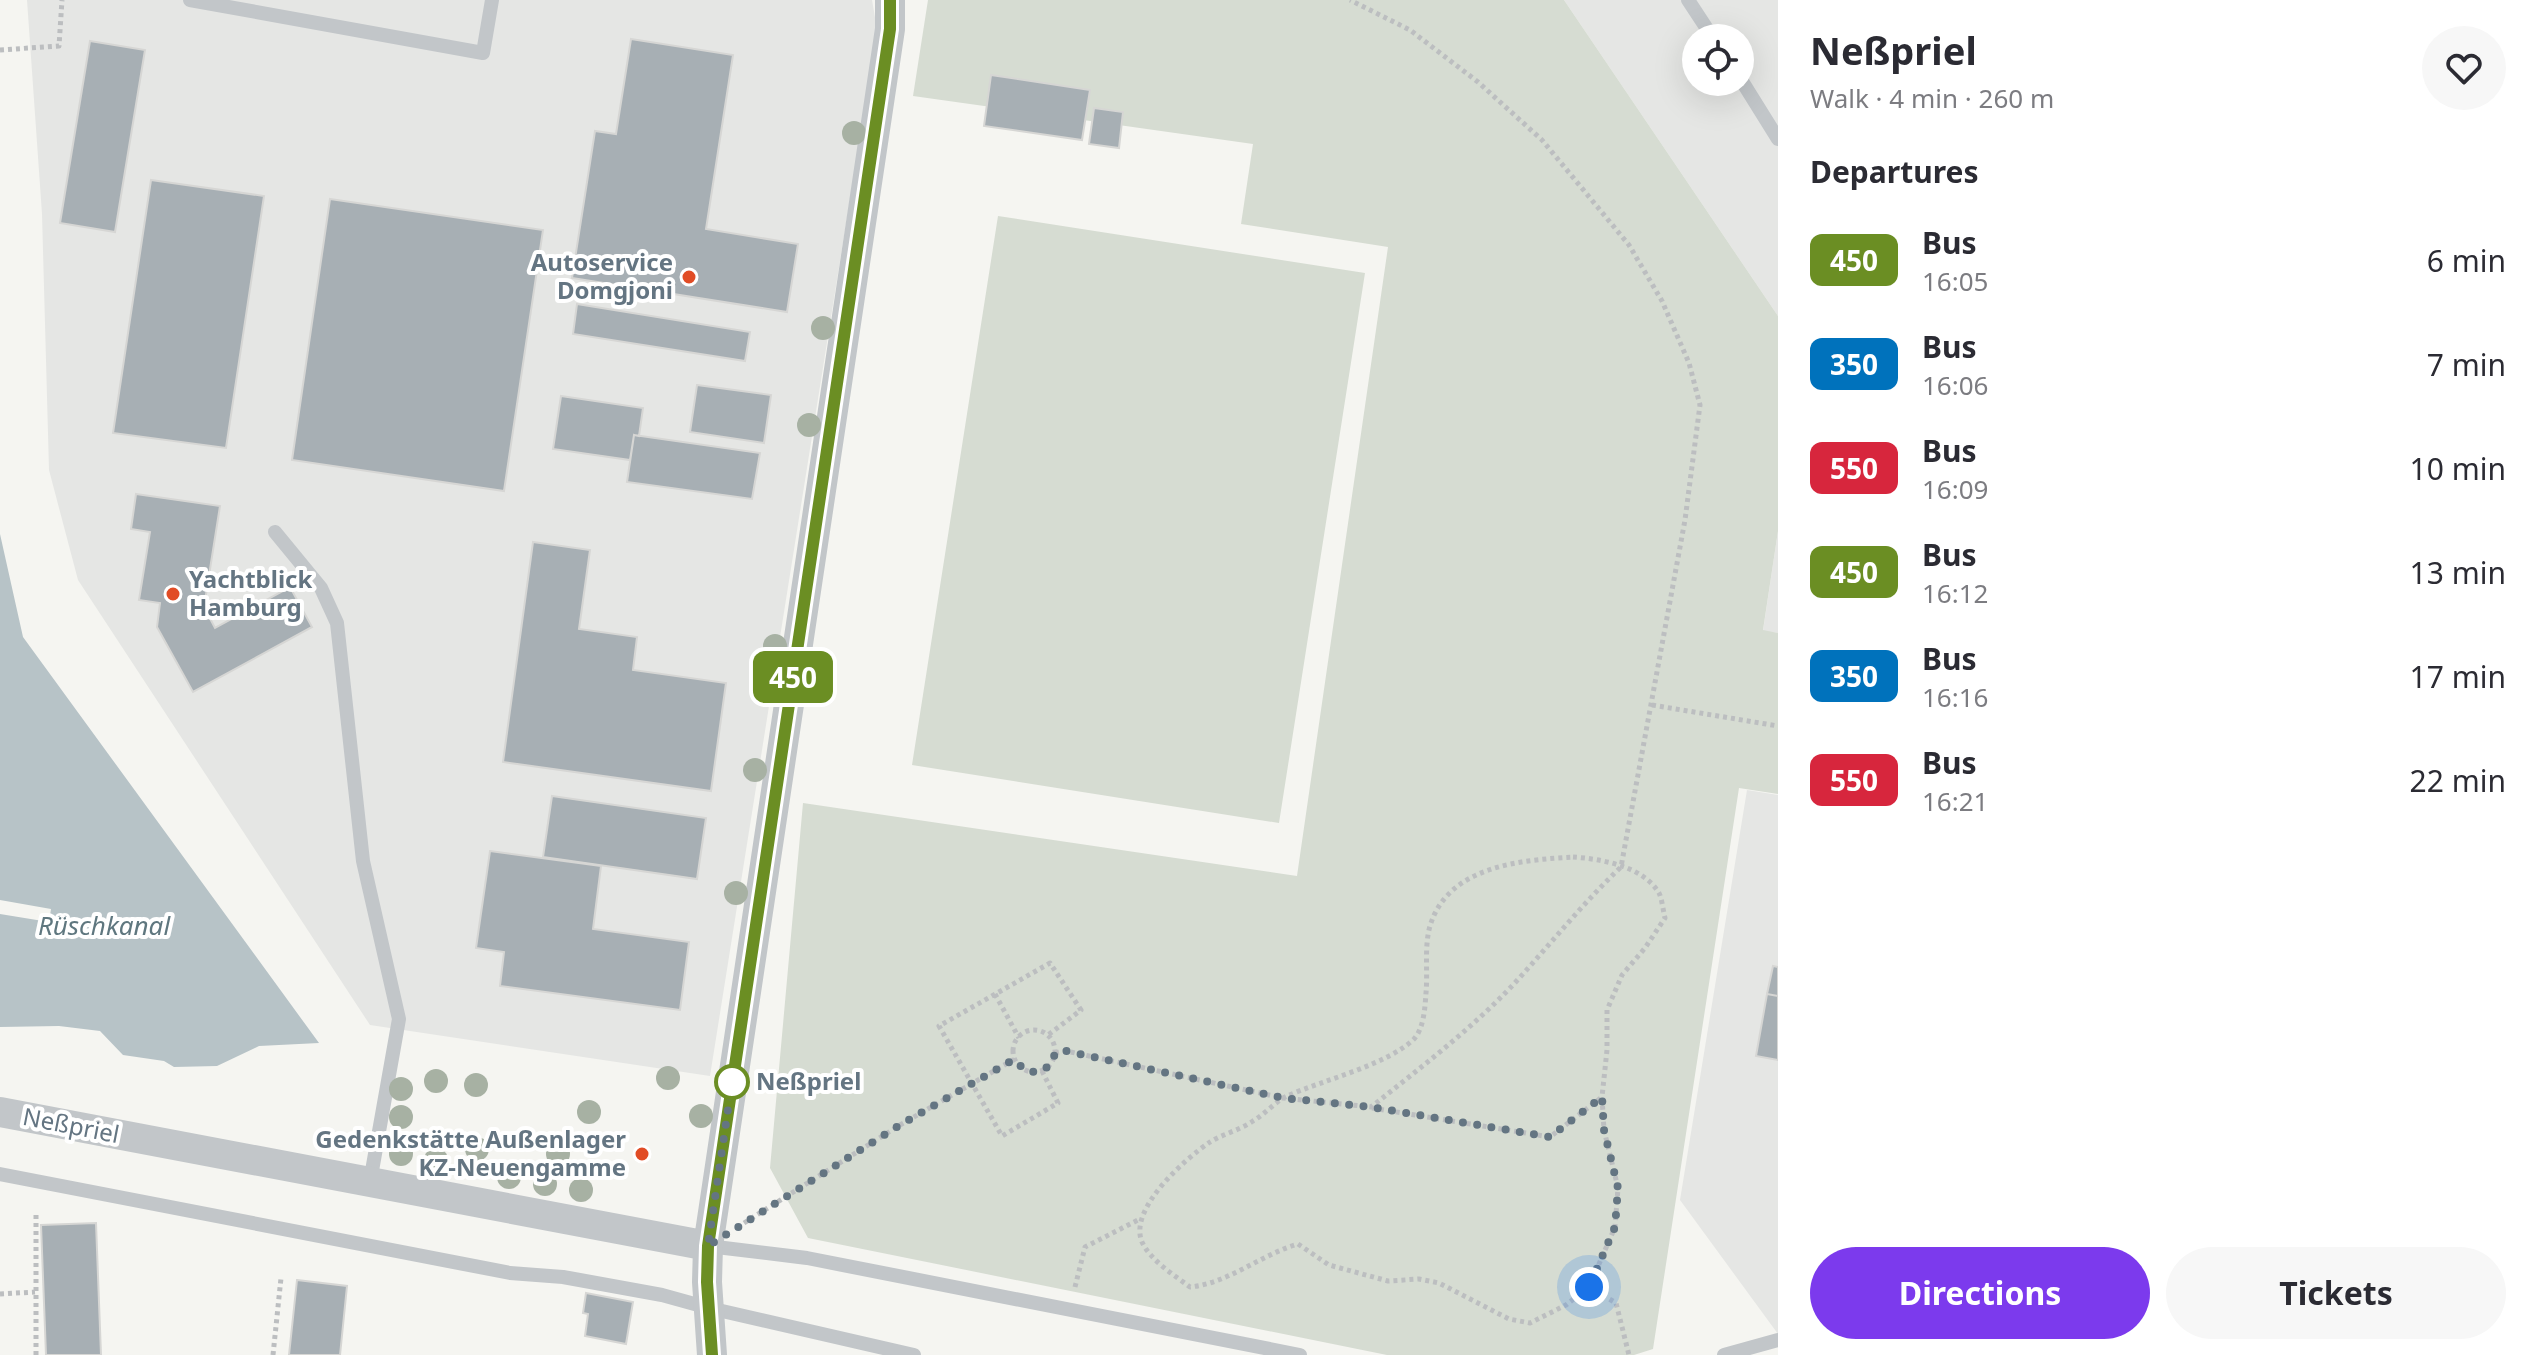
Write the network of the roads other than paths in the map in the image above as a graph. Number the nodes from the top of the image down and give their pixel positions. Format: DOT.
graph roads {
  1 [pos="190,0"];
  2 [pos="492,0"];
  3 [pos="890,0"];
  4 [pos="1688,0"];
  5 [pos="1704,24"];
  6 [pos="1751,96"];
  7 [pos="1778,139"];
  8 [pos="275,532"];
  9 [pos="0,1112"];
  10 [pos="0,1174"];
  11 [pos="370,1182"];
  12 [pos="708,1246"];
  13 [pos="709,1308"];
  14 [pos="1778,1340"];
  15 [pos="712,1355"];
  16 [pos="914,1355"];
  17 [pos="1300,1355"];
  18 [pos="1724,1355"];
  1 -- 2 [label="lane"];
  3 -- 12 [label="street"];
  4 -- 5 [label="lane"];
  6 -- 7 [label="lane"];
  8 -- 11 [label="lane"];
  9 -- 11 [label="street, Neßpriel"];
  10 -- 13 [label="lane"];
  11 -- 12 [label="street, Neßpriel"];
  12 -- 13 [label="street"];
  12 -- 17 [label="lane"];
  13 -- 15 [label="street"];
  13 -- 16 [label="lane"];
  14 -- 18 [label="lane"];
}
